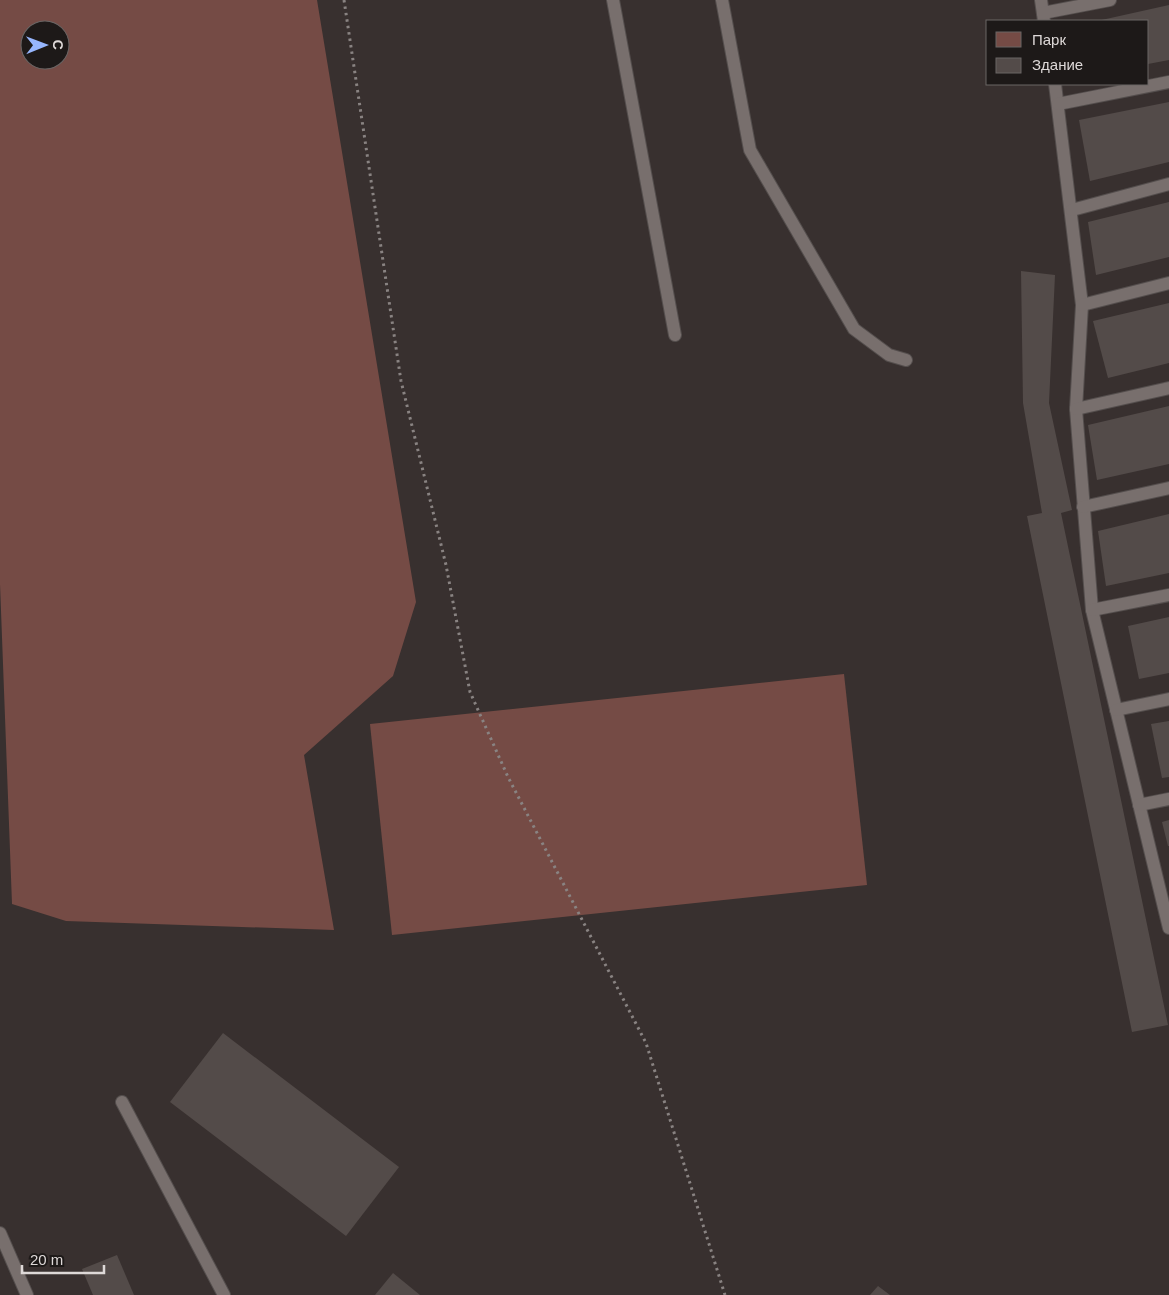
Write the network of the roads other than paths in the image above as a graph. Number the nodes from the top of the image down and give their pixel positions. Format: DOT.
graph roads {
  1 [pos="614,0"];
  2 [pos="722,0"];
  3 [pos="1110,0"];
  4 [pos="1042,11"];
  5 [pos="1169,82"];
  6 [pos="1055,85"];
  7 [pos="1058,104"];
  8 [pos="1169,184"];
  9 [pos="1072,210"];
  10 [pos="1169,283"];
  11 [pos="1082,305"];
  12 [pos="675,335"];
  13 [pos="906,360"];
  14 [pos="1169,388"];
  15 [pos="1076,409"];
  16 [pos="1169,488"];
  17 [pos="1083,507"];
  18 [pos="1169,595"];
  19 [pos="1092,610"];
  20 [pos="1169,699"];
  21 [pos="1116,710"];
  22 [pos="1169,799"];
  23 [pos="1139,805"];
  24 [pos="1167,907"];
  25 [pos="1169,928"];
  26 [pos="122,1102"];
  27 [pos="0,1232"];
  28 [pos="27,1295"];
  29 [pos="224,1295"];
  1 -- 12 [label="lane"];
  2 -- 13 [label="lane"];
  3 -- 4 [label="lane"];
  5 -- 7 [label="lane"];
  6 -- 7 [label="lane"];
  7 -- 9 [label="lane"];
  8 -- 9 [label="lane"];
  9 -- 11 [label="lane"];
  10 -- 11 [label="lane"];
  11 -- 15 [label="lane"];
  14 -- 15 [label="lane"];
  15 -- 17 [label="lane"];
  16 -- 17 [label="lane"];
  17 -- 19 [label="lane"];
  18 -- 19 [label="lane"];
  19 -- 21 [label="lane"];
  20 -- 21 [label="lane"];
  21 -- 23 [label="lane"];
  22 -- 23 [label="lane"];
  23 -- 24 [label="lane"];
  24 -- 25 [label="lane"];
  26 -- 29 [label="lane"];
  27 -- 28 [label="lane"];
}
